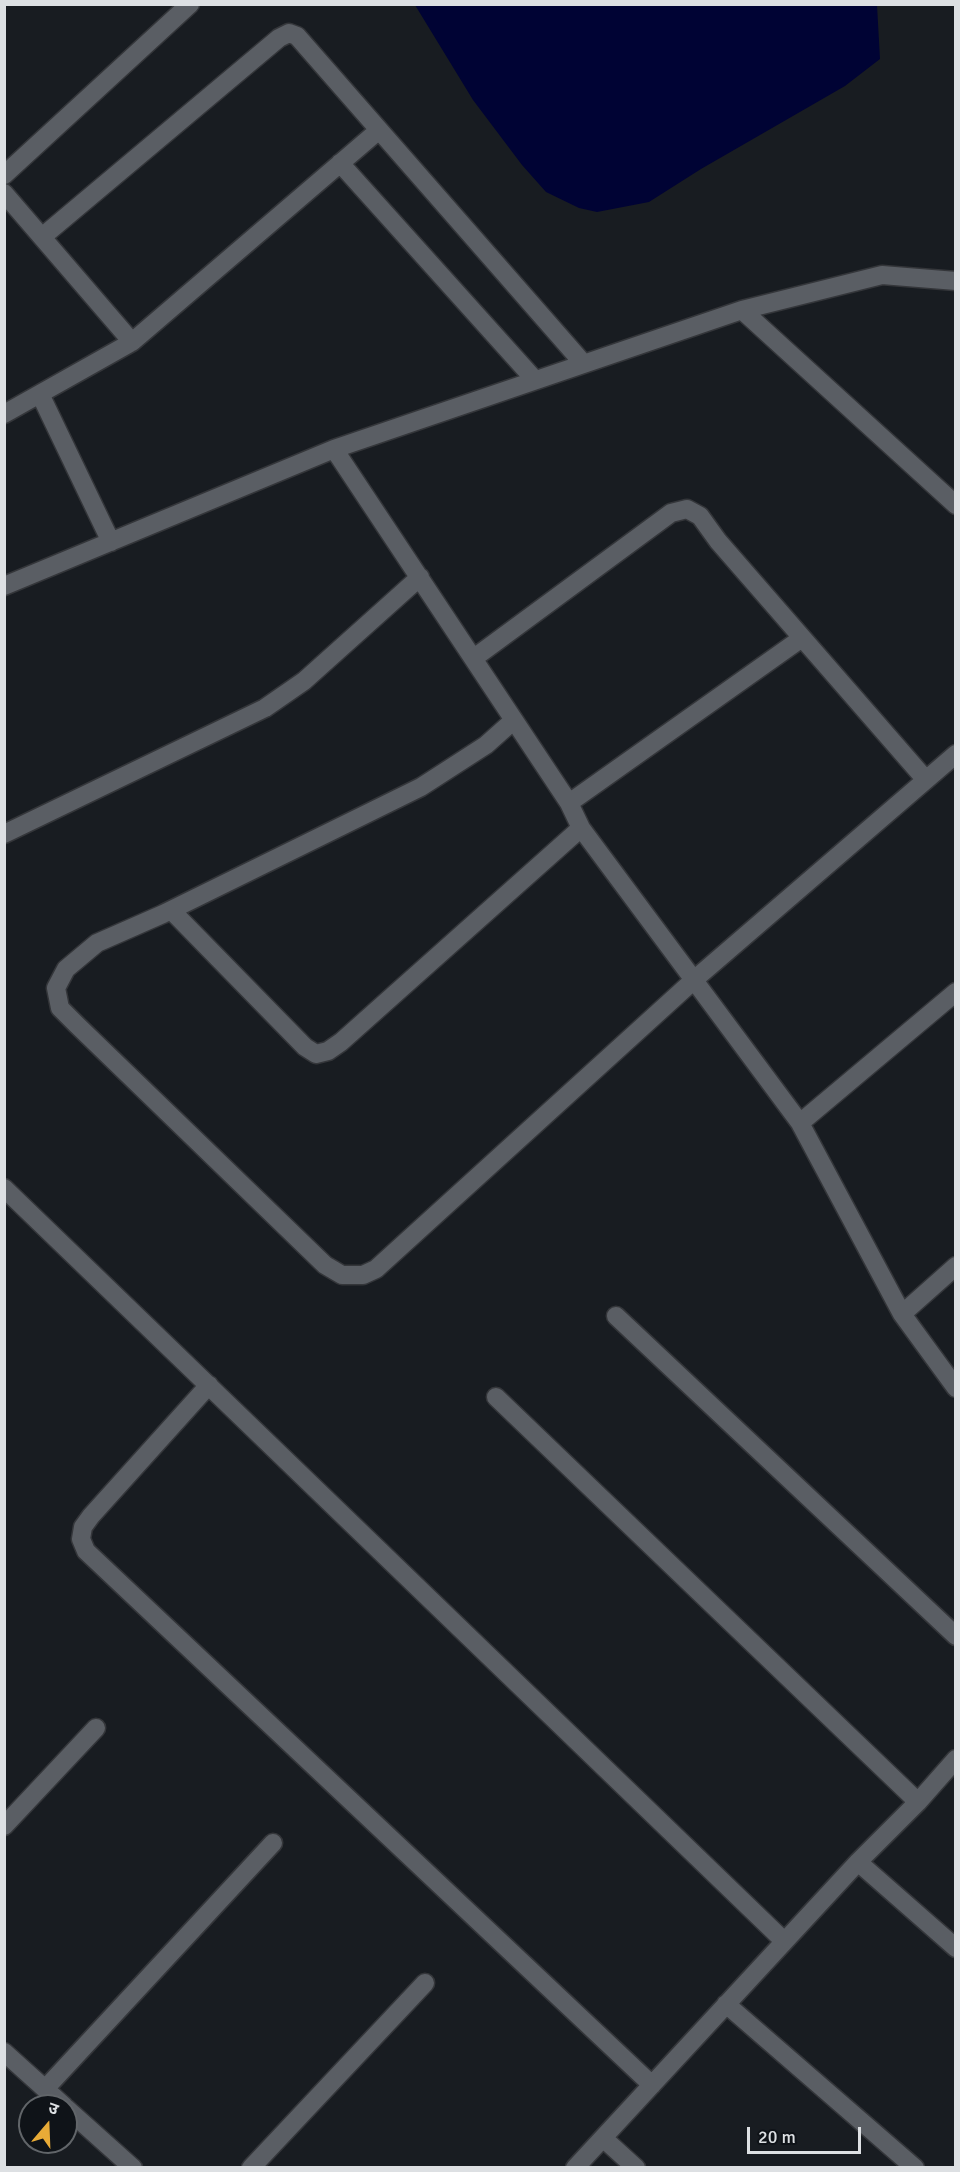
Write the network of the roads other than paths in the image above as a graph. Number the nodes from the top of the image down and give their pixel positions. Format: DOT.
graph roads {
  1 [pos="190,4"];
  2 [pos="379,130"];
  3 [pos="340,163"];
  4 [pos="4,175"];
  5 [pos="4,193"];
  6 [pos="42,237"];
  7 [pos="956,281"];
  8 [pos="742,310"];
  9 [pos="132,342"];
  10 [pos="583,363"];
  11 [pos="535,380"];
  12 [pos="40,393"];
  13 [pos="4,414"];
  14 [pos="334,449"];
  15 [pos="956,505"];
  16 [pos="111,542"];
  17 [pos="420,577"];
  18 [pos="4,586"];
  19 [pos="802,638"];
  20 [pos="474,658"];
  21 [pos="514,720"];
  22 [pos="956,754"];
  23 [pos="926,780"];
  24 [pos="569,803"];
  25 [pos="581,828"];
  26 [pos="4,834"];
  27 [pos="171,910"];
  28 [pos="695,979"];
  29 [pos="956,992"];
  30 [pos="800,1123"];
  31 [pos="4,1188"];
  32 [pos="956,1266"];
  33 [pos="902,1314"];
  34 [pos="616,1316"];
  35 [pos="209,1385"];
  36 [pos="956,1388"];
  37 [pos="496,1396"];
  38 [pos="956,1636"];
  39 [pos="96,1728"];
  40 [pos="956,1759"];
  41 [pos="918,1802"];
  42 [pos="4,1826"];
  43 [pos="273,1843"];
  44 [pos="858,1862"];
  45 [pos="784,1941"];
  46 [pos="956,1948"];
  47 [pos="425,1983"];
  48 [pos="726,2004"];
  49 [pos="4,2052"];
  50 [pos="652,2085"];
  51 [pos="45,2089"];
  52 [pos="51,2094"];
  53 [pos="78,2119"];
  54 [pos="603,2138"];
  55 [pos="133,2168"];
  56 [pos="251,2168"];
  57 [pos="575,2168"];
  58 [pos="636,2168"];
  59 [pos="915,2168"];
  1 -- 4 [label="street"];
  2 -- 3 [label="street"];
  2 -- 6 [label="street"];
  2 -- 10 [label="street"];
  3 -- 9 [label="street"];
  3 -- 11 [label="street"];
  5 -- 6 [label="street"];
  6 -- 9 [label="street"];
  7 -- 8 [label="street"];
  8 -- 10 [label="street"];
  8 -- 15 [label="street"];
  9 -- 12 [label="street"];
  10 -- 11 [label="street"];
  11 -- 14 [label="street"];
  12 -- 13 [label="street"];
  12 -- 16 [label="street"];
  14 -- 16 [label="street"];
  14 -- 17 [label="street"];
  16 -- 18 [label="street"];
  17 -- 20 [label="street"];
  17 -- 26 [label="street"];
  19 -- 20 [label="street"];
  19 -- 23 [label="street"];
  19 -- 24 [label="street"];
  20 -- 21 [label="street"];
  21 -- 24 [label="street"];
  21 -- 27 [label="street"];
  22 -- 23 [label="street"];
  23 -- 28 [label="street"];
  24 -- 25 [label="street"];
  25 -- 27 [label="street"];
  25 -- 28 [label="street"];
  27 -- 28 [label="street"];
  28 -- 30 [label="street"];
  29 -- 30 [label="street"];
  30 -- 33 [label="street"];
  31 -- 35 [label="street"];
  32 -- 33 [label="street"];
  33 -- 36 [label="street"];
  34 -- 38 [label="street"];
  35 -- 45 [label="street"];
  35 -- 50 [label="street"];
  37 -- 41 [label="street"];
  39 -- 42 [label="street"];
  40 -- 41 [label="street"];
  41 -- 44 [label="street"];
  43 -- 51 [label="street"];
  44 -- 45 [label="street"];
  44 -- 46 [label="street"];
  45 -- 48 [label="street"];
  47 -- 56 [label="street"];
  48 -- 50 [label="street"];
  48 -- 59 [label="street"];
  49 -- 51 [label="street"];
  50 -- 54 [label="street"];
  51 -- 52 [label="street"];
  53 -- 55 [label="street"];
  54 -- 57 [label="street"];
  54 -- 58 [label="street"];
}
